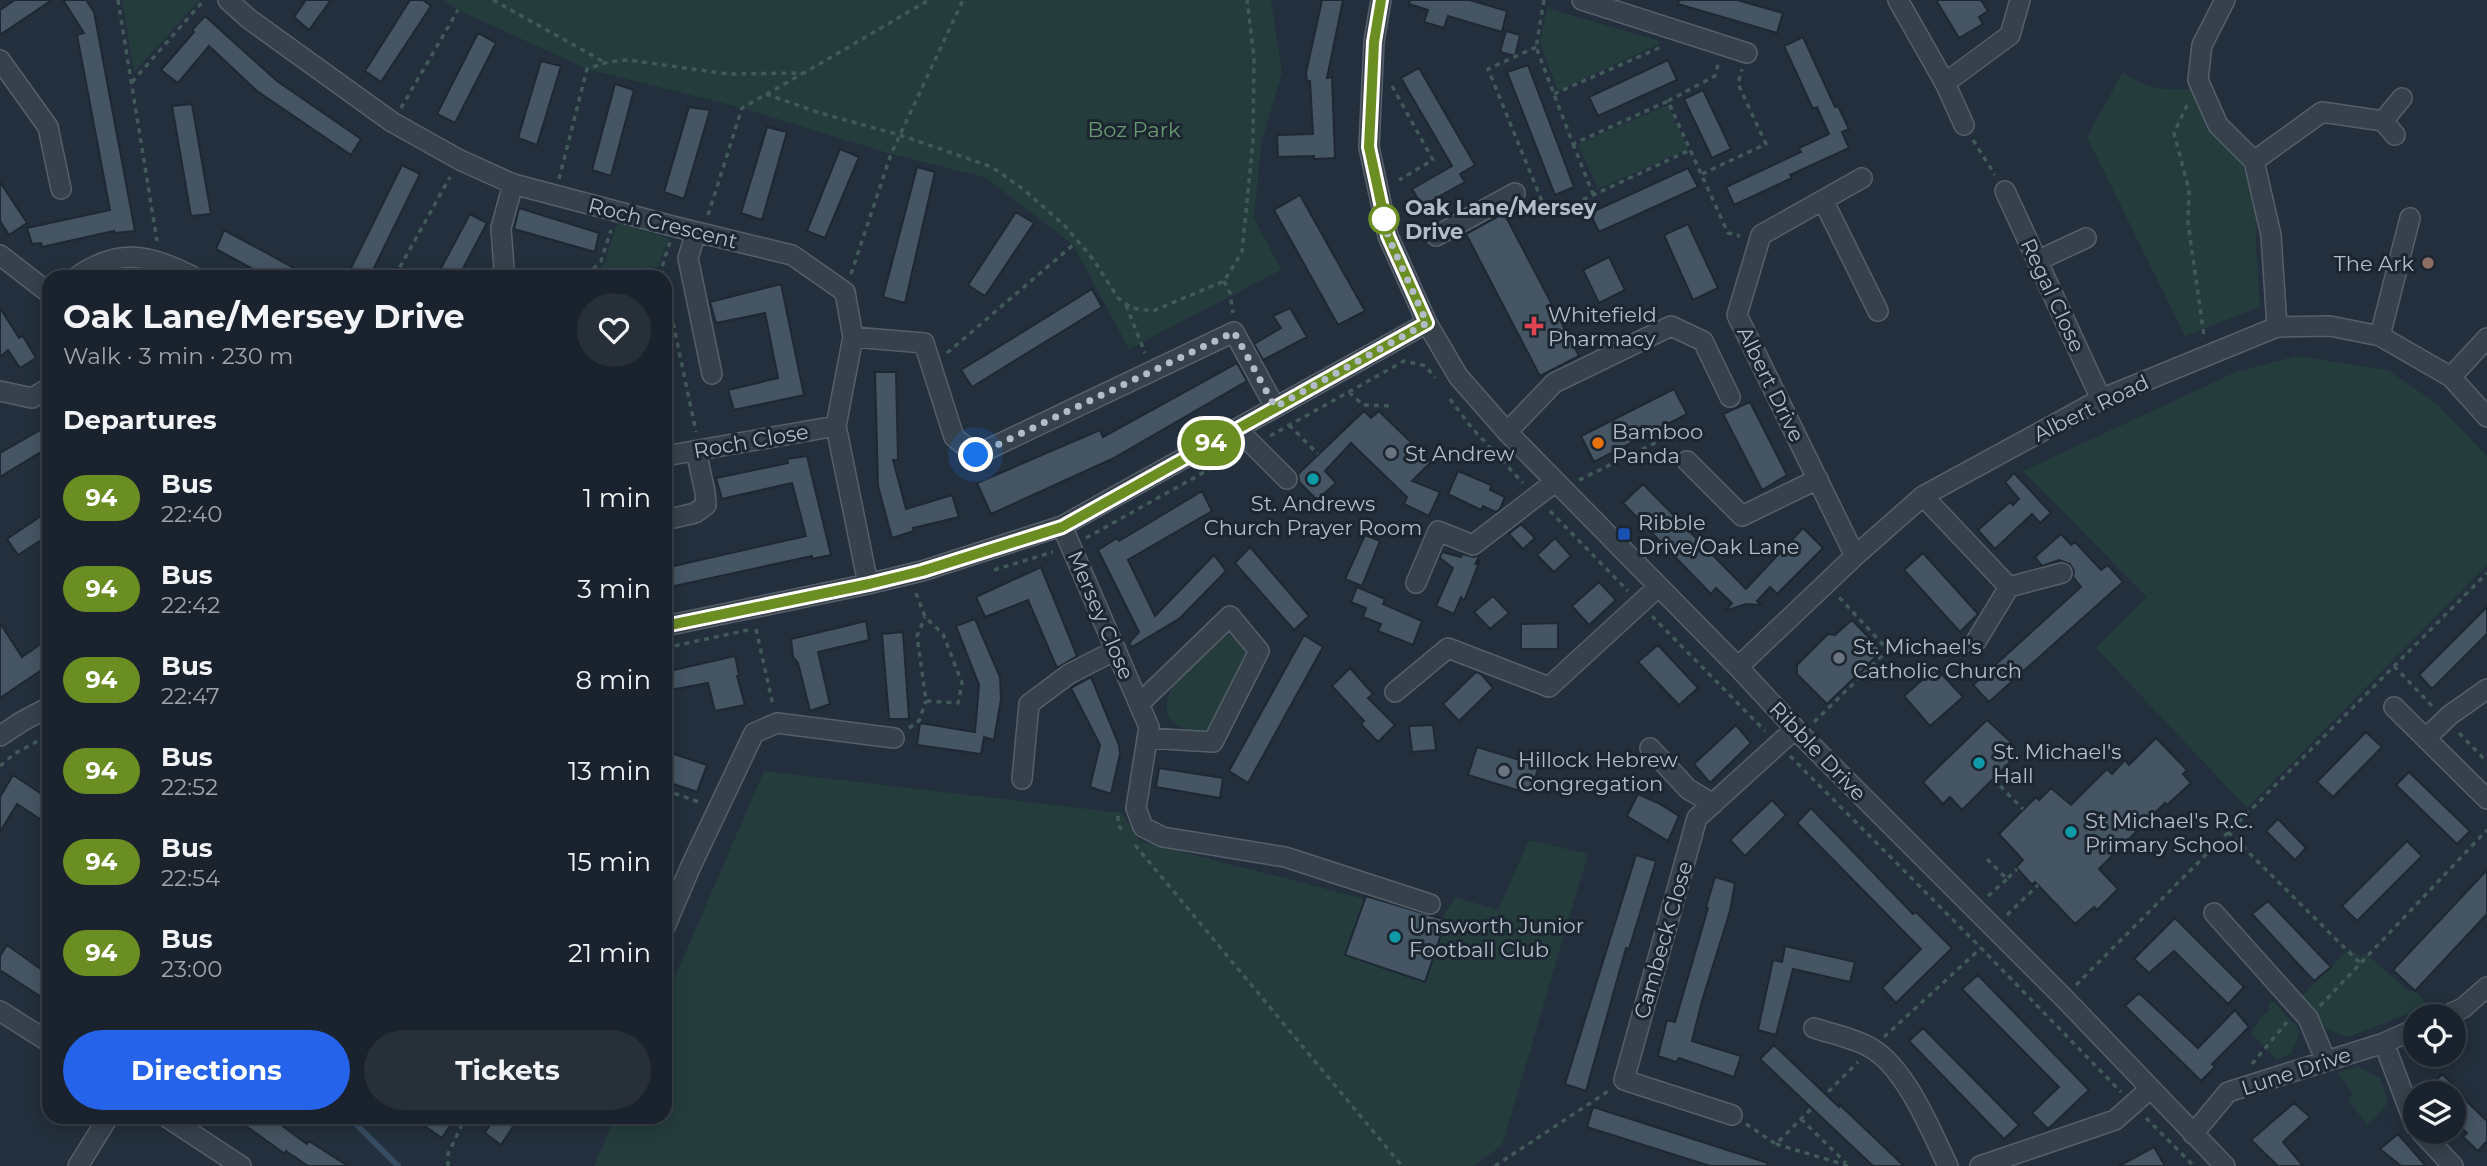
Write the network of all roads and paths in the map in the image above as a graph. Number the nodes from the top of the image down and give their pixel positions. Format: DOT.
graph roads {
  1 [pos="118,0"];
  2 [pos="204,0"];
  3 [pos="228,0"];
  4 [pos="493,0"];
  5 [pos="929,0"];
  6 [pos="963,0"];
  7 [pos="1247,0"];
  8 [pos="1381,0"];
  9 [pos="1544,0"];
  10 [pos="1582,0"];
  11 [pos="1898,0"];
  12 [pos="2020,0"];
  13 [pos="2225,0"];
  14 [pos="458,10"];
  15 [pos="1683,33"];
  16 [pos="1724,46"];
  17 [pos="1536,47"];
  18 [pos="1747,53"];
  19 [pos="0,60"];
  20 [pos="606,63"];
  21 [pos="804,73"];
  22 [pos="2198,80"];
  23 [pos="132,82"];
  24 [pos="1945,83"];
  25 [pos="1391,85"];
  26 [pos="766,94"];
  27 [pos="1554,94"];
  28 [pos="2402,98"];
  29 [pos="1668,101"];
  30 [pos="392,122"];
  31 [pos="1964,125"];
  32 [pos="900,135"];
  33 [pos="1573,144"];
  34 [pos="1690,150"];
  35 [pos="460,160"];
  36 [pos="2254,161"];
  37 [pos="1702,174"];
  38 [pos="1863,178"];
  39 [pos="1399,180"];
  40 [pos="513,184"];
  41 [pos="61,189"];
  42 [pos="2005,191"];
  43 [pos="1515,193"];
  44 [pos="555,195"];
  45 [pos="1594,195"];
  46 [pos="1824,200"];
  47 [pos="615,211"];
  48 [pos="2410,218"];
  49 [pos="676,227"];
  50 [pos="699,233"];
  51 [pos="1436,236"];
  52 [pos="2086,238"];
  53 [pos="1759,242"];
  54 [pos="1073,245"];
  55 [pos="0,255"];
  56 [pos="159,261"];
  57 [pos="2037,261"];
  58 [pos="87,270"];
  59 [pos="179,270"];
  60 [pos="397,270"];
  61 [pos="506,270"];
  62 [pos="592,270"];
  63 [pos="662,270"];
  64 [pos="1224,281"];
  65 [pos="42,288"];
  66 [pos="845,292"];
  67 [pos="1125,303"];
  68 [pos="1878,311"];
  69 [pos="672,319"];
  70 [pos="1427,323"];
  71 [pos="2277,327"];
  72 [pos="1234,332"];
  73 [pos="2380,336"];
  74 [pos="853,337"];
  75 [pos="2487,338"];
  76 [pos="2207,355"];
  77 [pos="932,367"];
  78 [pos="1152,371"];
  79 [pos="712,374"];
  80 [pos="2451,377"];
  81 [pos="0,391"];
  82 [pos="42,392"];
  83 [pos="1349,392"];
  84 [pos="1730,397"];
  85 [pos="2101,398"];
  86 [pos="1390,406"];
  87 [pos="1275,407"];
  88 [pos="2487,416"];
  89 [pos="1289,425"];
  90 [pos="836,426"];
  91 [pos="1688,427"];
  92 [pos="1237,429"];
  93 [pos="1507,432"];
  94 [pos="698,450"];
  95 [pos="1318,454"];
  96 [pos="672,455"];
  97 [pos="1687,461"];
  98 [pos="1287,479"];
  99 [pos="1818,480"];
  100 [pos="1558,485"];
  101 [pos="1923,496"];
  102 [pos="672,518"];
  103 [pos="1062,527"];
  104 [pos="1855,556"];
  105 [pos="2062,573"];
  106 [pos="2487,573"];
  107 [pos="1416,583"];
  108 [pos="1826,583"];
  109 [pos="869,584"];
  110 [pos="1658,587"];
  111 [pos="2009,587"];
  112 [pos="916,593"];
  113 [pos="925,617"];
  114 [pos="672,625"];
  115 [pos="756,629"];
  116 [pos="1975,643"];
  117 [pos="1116,650"];
  118 [pos="1738,667"];
  119 [pos="2487,689"];
  120 [pos="1395,692"];
  121 [pos="926,701"];
  122 [pos="1139,704"];
  123 [pos="2394,707"];
  124 [pos="42,715"];
  125 [pos="777,723"];
  126 [pos="1798,732"];
  127 [pos="0,736"];
  128 [pos="894,738"];
  129 [pos="1147,738"];
  130 [pos="2426,738"];
  131 [pos="42,739"];
  132 [pos="1650,748"];
  133 [pos="0,766"];
  134 [pos="1023,779"];
  135 [pos="1993,779"];
  136 [pos="672,793"];
  137 [pos="2487,799"];
  138 [pos="1136,804"];
  139 [pos="1713,804"];
  140 [pos="718,809"];
  141 [pos="2023,810"];
  142 [pos="2487,830"];
  143 [pos="2228,832"];
  144 [pos="1987,859"];
  145 [pos="2017,869"];
  146 [pos="2007,879"];
  147 [pos="2038,885"];
  148 [pos="1988,896"];
  149 [pos="1430,904"];
  150 [pos="672,911"];
  151 [pos="2214,913"];
  152 [pos="1998,932"];
  153 [pos="2360,963"];
  154 [pos="2487,987"];
  155 [pos="2064,998"];
  156 [pos="2466,1005"];
  157 [pos="0,1011"];
  158 [pos="2308,1018"];
  159 [pos="1814,1028"];
  160 [pos="2403,1034"];
  161 [pos="42,1038"];
  162 [pos="2384,1043"];
  163 [pos="2326,1061"];
  164 [pos="1624,1080"];
  165 [pos="2150,1089"];
  166 [pos="2228,1093"];
  167 [pos="2403,1093"];
  168 [pos="1732,1115"];
  169 [pos="1801,1119"];
  170 [pos="104,1124"];
  171 [pos="177,1124"];
  172 [pos="462,1124"];
  173 [pos="2193,1134"];
  174 [pos="1776,1144"];
  175 [pos="2432,1144"];
  176 [pos="1848,1165"];
  177 [pos="78,1166"];
  178 [pos="241,1166"];
  179 [pos="448,1166"];
  180 [pos="1402,1166"];
  181 [pos="1495,1166"];
  182 [pos="1948,1166"];
  183 [pos="1980,1166"];
  184 [pos="2225,1166"];
  185 [pos="2453,1166"];
  1 -- 23 [label="path"];
  2 -- 23 [label="path"];
  3 -- 30 [label="street, Roch Crescent"];
  4 -- 20 [label="path"];
  5 -- 21 [label="path"];
  6 -- 32 [label="path"];
  7 -- 64 [label="path"];
  8 -- 70 [label="street, Ribble Drive"];
  9 -- 17 [label="path"];
  10 -- 15 [label="street"];
  11 -- 24 [label="street"];
  12 -- 24 [label="street"];
  13 -- 22 [label="street"];
  14 -- 30 [label="path"];
  15 -- 16 [label="street"];
  15 -- 27 [label="path"];
  16 -- 18 [label="street"];
  16 -- 29 [label="path"];
  17 -- 27 [label="path"];
  17 -- 45 [label="path"];
  18 -- 37 [label="path"];
  19 -- 41 [label="street"];
  20 -- 21 [label="path"];
  20 -- 44 [label="path"];
  21 -- 26 [label="path"];
  22 -- 36 [label="street"];
  22 -- 76 [label="path"];
  23 -- 56 [label="path"];
  24 -- 31 [label="street"];
  25 -- 39 [label="path"];
  26 -- 32 [label="path"];
  26 -- 50 [label="path"];
  27 -- 33 [label="path"];
  28 -- 36 [label="street"];
  29 -- 33 [label="path"];
  29 -- 34 [label="path"];
  30 -- 35 [label="street, Roch Crescent"];
  31 -- 42 [label="path"];
  32 -- 66 [label="path"];
  32 -- 67 [label="path"];
  33 -- 45 [label="path"];
  34 -- 37 [label="path"];
  34 -- 45 [label="path"];
  35 -- 40 [label="street, Roch Crescent"];
  35 -- 60 [label="path"];
  36 -- 71 [label="street"];
  37 -- 53 [label="path"];
  38 -- 46 [label="street"];
  40 -- 44 [label="street, Roch Crescent"];
  40 -- 61 [label="street"];
  42 -- 57 [label="street, Regal Close"];
  43 -- 51 [label="street"];
  44 -- 47 [label="street, Roch Crescent"];
  46 -- 53 [label="street"];
  46 -- 68 [label="street"];
  47 -- 49 [label="street, Roch Crescent"];
  47 -- 62 [label="path"];
  48 -- 73 [label="street"];
  49 -- 50 [label="street, Roch Crescent"];
  49 -- 63 [label="path"];
  50 -- 66 [label="street, Roch Crescent"];
  50 -- 79 [label="street"];
  52 -- 57 [label="street"];
  53 -- 99 [label="street, Albert Drive"];
  54 -- 77 [label="path"];
  55 -- 65 [label="street"];
  56 -- 58 [label="street"];
  56 -- 59 [label="street"];
  57 -- 85 [label="street, Regal Close"];
  64 -- 67 [label="path"];
  64 -- 72 [label="path"];
  66 -- 74 [label="street"];
  67 -- 78 [label="path"];
  69 -- 94 [label="path"];
  70 -- 87 [label="street"];
  70 -- 93 [label="street, Ribble Drive"];
  71 -- 73 [label="street, Albert Road"];
  71 -- 76 [label="street, Albert Road"];
  72 -- 78 [label="street"];
  72 -- 87 [label="street"];
  73 -- 80 [label="street, Albert Road"];
  74 -- 77 [label="street"];
  74 -- 90 [label="street"];
  75 -- 80 [label="street"];
  76 -- 85 [label="street, Albert Road"];
  77 -- 78 [label="street"];
  80 -- 88 [label="street, Albert Road"];
  81 -- 82 [label="street"];
  83 -- 86 [label="path"];
  84 -- 93 [label="street"];
  85 -- 101 [label="street, Albert Road"];
  87 -- 92 [label="street"];
  89 -- 95 [label="path"];
  90 -- 94 [label="street, Roch Close"];
  90 -- 109 [label="street"];
  91 -- 100 [label="path"];
  92 -- 98 [label="street"];
  92 -- 103 [label="street"];
  93 -- 100 [label="street, Ribble Drive"];
  94 -- 96 [label="street, Roch Close"];
  94 -- 102 [label="street"];
  97 -- 99 [label="street"];
  99 -- 104 [label="street, Albert Drive"];
  100 -- 107 [label="street"];
  100 -- 110 [label="street, Ribble Drive"];
  101 -- 104 [label="street, Albert Road"];
  101 -- 111 [label="street"];
  103 -- 109 [label="street"];
  103 -- 117 [label="street, Mersey Close"];
  104 -- 108 [label="street, Albert Road"];
  105 -- 111 [label="street"];
  106 -- 143 [label="path"];
  108 -- 118 [label="street, Albert Road"];
  108 -- 126 [label="path"];
  109 -- 114 [label="street"];
  110 -- 118 [label="street, Ribble Drive"];
  110 -- 120 [label="street"];
  111 -- 116 [label="street"];
  112 -- 113 [label="path"];
  113 -- 121 [label="path"];
  113 -- 121 [label="path"];
  115 -- 125 [label="path"];
  117 -- 122 [label="street, Mersey Close"];
  117 -- 134 [label="street"];
  118 -- 126 [label="street, Ribble Drive"];
  119 -- 130 [label="street"];
  121 -- 128 [label="path"];
  122 -- 129 [label="street, Mersey Close"];
  122 -- 129 [label="street, Mersey Close"];
  123 -- 130 [label="street"];
  124 -- 127 [label="street"];
  125 -- 128 [label="street"];
  125 -- 140 [label="street"];
  126 -- 139 [label="street, Cambeck Close"];
  126 -- 152 [label="street, Ribble Drive"];
  129 -- 138 [label="street, Mersey Close"];
  130 -- 137 [label="street"];
  131 -- 133 [label="path"];
  132 -- 139 [label="street"];
  135 -- 141 [label="path"];
  136 -- 140 [label="path"];
  138 -- 149 [label="street"];
  138 -- 180 [label="path"];
  139 -- 164 [label="street, Cambeck Close"];
  140 -- 150 [label="street"];
  142 -- 153 [label="path"];
  143 -- 153 [label="path"];
  143 -- 155 [label="path"];
  144 -- 146 [label="path"];
  145 -- 146 [label="path"];
  146 -- 148 [label="path"];
  147 -- 152 [label="path"];
  151 -- 158 [label="street"];
  152 -- 155 [label="street, Ribble Drive"];
  153 -- 158 [label="path"];
  154 -- 156 [label="street"];
  155 -- 165 [label="street, Ribble Drive"];
  157 -- 161 [label="street"];
  158 -- 163 [label="street"];
  158 -- 166 [label="path"];
  159 -- 182 [label="street"];
  160 -- 162 [label="street, Lune Drive"];
  162 -- 163 [label="street, Lune Drive"];
  162 -- 167 [label="street"];
  163 -- 166 [label="street, Lune Drive"];
  164 -- 168 [label="street"];
  164 -- 181 [label="path"];
  165 -- 173 [label="street, Ribble Drive"];
  165 -- 183 [label="street"];
  166 -- 173 [label="street, Lune Drive"];
  169 -- 176 [label="path"];
  170 -- 177 [label="street"];
  171 -- 178 [label="street"];
  172 -- 179 [label="path"];
  173 -- 184 [label="street, Ribble Drive"];
  174 -- 176 [label="path"];
  175 -- 185 [label="street"];
}
